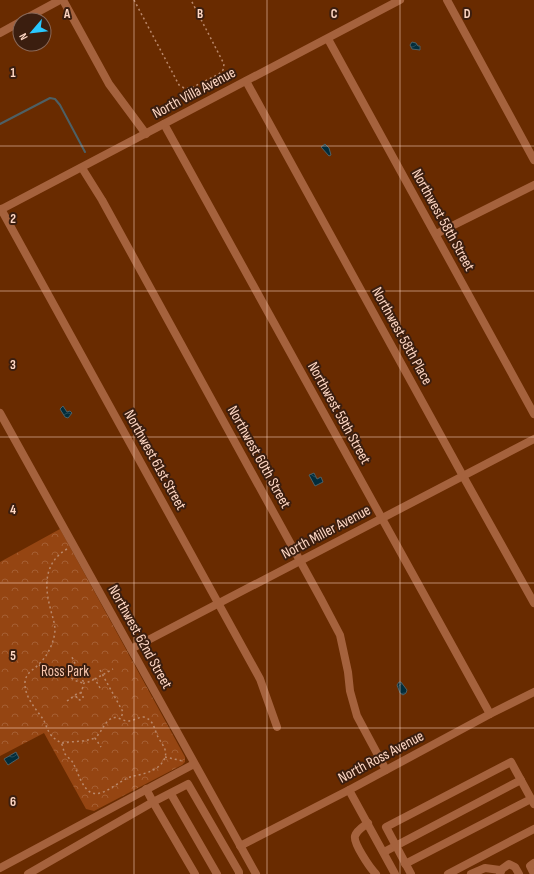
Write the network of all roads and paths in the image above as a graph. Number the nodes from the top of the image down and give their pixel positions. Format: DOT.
graph roads {
  1 [pos="62,0"];
  2 [pos="134,0"];
  3 [pos="191,0"];
  4 [pos="400,0"];
  5 [pos="447,0"];
  6 [pos="39,12"];
  7 [pos="12,26"];
  8 [pos="0,33"];
  9 [pos="328,39"];
  10 [pos="246,81"];
  11 [pos="164,124"];
  12 [pos="146,134"];
  13 [pos="534,160"];
  14 [pos="82,168"];
  15 [pos="534,185"];
  16 [pos="1,210"];
  17 [pos="436,234"];
  18 [pos="0,413"];
  19 [pos="534,414"];
  20 [pos="534,439"];
  21 [pos="463,476"];
  22 [pos="382,519"];
  23 [pos="74,544"];
  24 [pos="300,561"];
  25 [pos="534,603"];
  26 [pos="218,604"];
  27 [pos="131,649"];
  28 [pos="71,655"];
  29 [pos="39,665"];
  30 [pos="113,669"];
  31 [pos="100,670"];
  32 [pos="102,675"];
  33 [pos="95,679"];
  34 [pos="84,683"];
  35 [pos="100,688"];
  36 [pos="534,692"];
  37 [pos="81,693"];
  38 [pos="76,696"];
  39 [pos="67,701"];
  40 [pos="490,714"];
  41 [pos="121,718"];
  42 [pos="277,727"];
  43 [pos="95,738"];
  44 [pos="61,743"];
  45 [pos="100,748"];
  46 [pos="165,757"];
  47 [pos="194,764"];
  48 [pos="386,770"];
  49 [pos="521,780"];
  50 [pos="146,789"];
  51 [pos="349,790"];
  52 [pos="170,794"];
  53 [pos="153,802"];
  54 [pos="533,802"];
  55 [pos="368,823"];
  56 [pos="534,829"];
  57 [pos="240,846"];
  58 [pos="396,846"];
  59 [pos="384,852"];
  60 [pos="534,863"];
  61 [pos="405,864"];
  62 [pos="0,869"];
  63 [pos="500,872"];
  64 [pos="3,874"];
  65 [pos="28,874"];
  66 [pos="195,874"];
  67 [pos="217,874"];
  68 [pos="239,874"];
  69 [pos="256,874"];
  70 [pos="376,874"];
  71 [pos="396,874"];
  72 [pos="411,874"];
  73 [pos="448,874"];
  74 [pos="471,874"];
  75 [pos="519,874"];
  76 [pos="534,874"];
  1 -- 6 [label="street"];
  1 -- 12 [label="street"];
  2 -- 3 [label="path"];
  4 -- 9 [label="street, North Villa Avenue"];
  5 -- 13 [label="street"];
  7 -- 8 [label="street"];
  9 -- 10 [label="street, North Villa Avenue"];
  9 -- 17 [label="street, Northwest 58th Street"];
  10 -- 11 [label="street, North Villa Avenue"];
  10 -- 21 [label="street, Northwest 58th Place"];
  11 -- 12 [label="street, North Villa Avenue"];
  11 -- 22 [label="street, Northwest 59th Street"];
  12 -- 14 [label="street, North Villa Avenue"];
  14 -- 16 [label="street, North Villa Avenue"];
  14 -- 24 [label="street, Northwest 60th Street"];
  15 -- 17 [label="street"];
  16 -- 26 [label="street, Northwest 61st Street"];
  17 -- 19 [label="street, Northwest 58th Street"];
  18 -- 23 [label="street, Northwest 62nd Street"];
  20 -- 21 [label="street, North Miller Avenue"];
  21 -- 22 [label="street, North Miller Avenue"];
  21 -- 25 [label="street, Northwest 58th Place"];
  22 -- 24 [label="street, North Miller Avenue"];
  22 -- 40 [label="street, Northwest 59th Street"];
  23 -- 27 [label="street, Northwest 62nd Street"];
  23 -- 29 [label="path"];
  24 -- 26 [label="street, North Miller Avenue"];
  24 -- 48 [label="street, Northwest 60th Street"];
  26 -- 27 [label="street, North Miller Avenue"];
  26 -- 42 [label="street, Northwest 61st Street"];
  27 -- 47 [label="street, Northwest 62nd Street"];
  28 -- 34 [label="path"];
  29 -- 34 [label="path"];
  29 -- 44 [label="path"];
  30 -- 32 [label="path"];
  31 -- 32 [label="path"];
  32 -- 33 [label="path"];
  32 -- 41 [label="path"];
  33 -- 34 [label="path"];
  33 -- 35 [label="path"];
  34 -- 37 [label="path"];
  36 -- 40 [label="street, North Ross Avenue"];
  37 -- 38 [label="path"];
  37 -- 38 [label="path"];
  38 -- 39 [label="path"];
  40 -- 48 [label="street, North Ross Avenue"];
  41 -- 43 [label="path"];
  41 -- 46 [label="path"];
  43 -- 44 [label="path"];
  43 -- 45 [label="path"];
  44 -- 46 [label="path"];
  46 -- 47 [label="path"];
  47 -- 50 [label="street"];
  47 -- 57 [label="street, Northwest 62nd Street"];
  48 -- 51 [label="street, North Ross Avenue"];
  49 -- 54 [label="street"];
  49 -- 58 [label="street"];
  49 -- 58 [label="street"];
  50 -- 53 [label="street"];
  50 -- 62 [label="street"];
  51 -- 55 [label="street"];
  51 -- 57 [label="street, North Ross Avenue"];
  52 -- 53 [label="street"];
  52 -- 67 [label="street"];
  52 -- 68 [label="street"];
  53 -- 65 [label="street"];
  53 -- 66 [label="street"];
  54 -- 61 [label="street"];
  55 -- 59 [label="street"];
  55 -- 70 [label="street"];
  56 -- 73 [label="street"];
  57 -- 69 [label="street, Northwest 62nd Street"];
  58 -- 59 [label="street"];
  58 -- 61 [label="street"];
  59 -- 71 [label="street"];
  60 -- 76 [label="street"];
  61 -- 72 [label="street"];
  62 -- 64 [label="street"];
  63 -- 74 [label="street"];
  63 -- 75 [label="street"];
}
